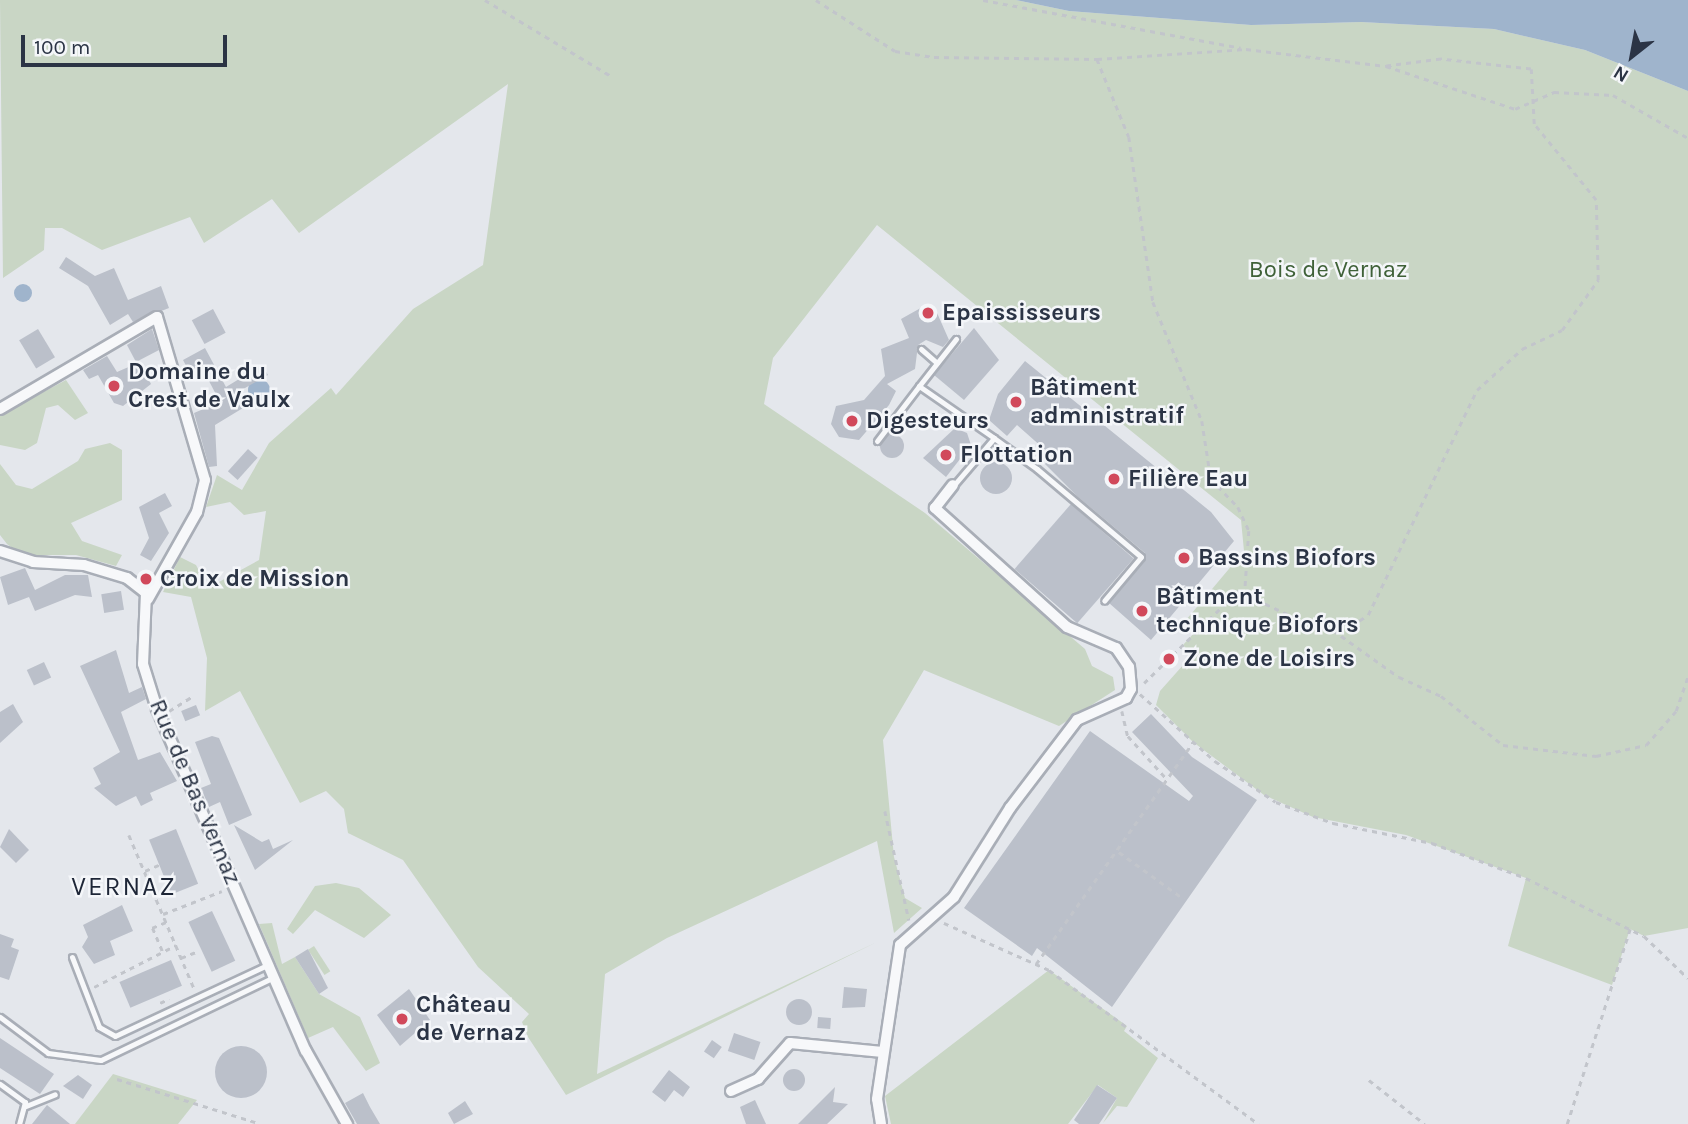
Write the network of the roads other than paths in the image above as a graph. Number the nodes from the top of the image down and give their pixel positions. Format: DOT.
graph roads {
  1 [pos="956,339"];
  2 [pos="921,349"];
  3 [pos="937,363"];
  4 [pos="919,386"];
  5 [pos="0,409"];
  6 [pos="994,438"];
  7 [pos="877,441"];
  8 [pos="954,485"];
  9 [pos="0,551"];
  10 [pos="148,599"];
  11 [pos="1104,601"];
  12 [pos="72,957"];
  13 [pos="268,964"];
  14 [pos="274,977"];
  15 [pos="0,1017"];
  16 [pos="883,1052"];
  17 [pos="0,1084"];
  18 [pos="731,1091"];
  19 [pos="55,1094"];
  20 [pos="26,1106"];
  21 [pos="876,1122"];
  22 [pos="19,1124"];
  23 [pos="347,1124"];
  1 -- 3 [label="lane"];
  2 -- 3 [label="lane"];
  3 -- 4 [label="lane"];
  4 -- 6 [label="lane"];
  4 -- 7 [label="lane"];
  5 -- 10 [label="street"];
  6 -- 8 [label="lane"];
  6 -- 11 [label="lane"];
  8 -- 16 [label="street"];
  9 -- 10 [label="street"];
  10 -- 13 [label="street, Rue de Bas Vernaz"];
  12 -- 13 [label="lane"];
  13 -- 14 [label="street, Rue de Bas Vernaz"];
  14 -- 15 [label="lane"];
  14 -- 23 [label="street, Rue de Bas Vernaz"];
  16 -- 18 [label="street"];
  16 -- 21 [label="street"];
  17 -- 20 [label="lane"];
  19 -- 20 [label="lane"];
  20 -- 22 [label="lane"];
}
